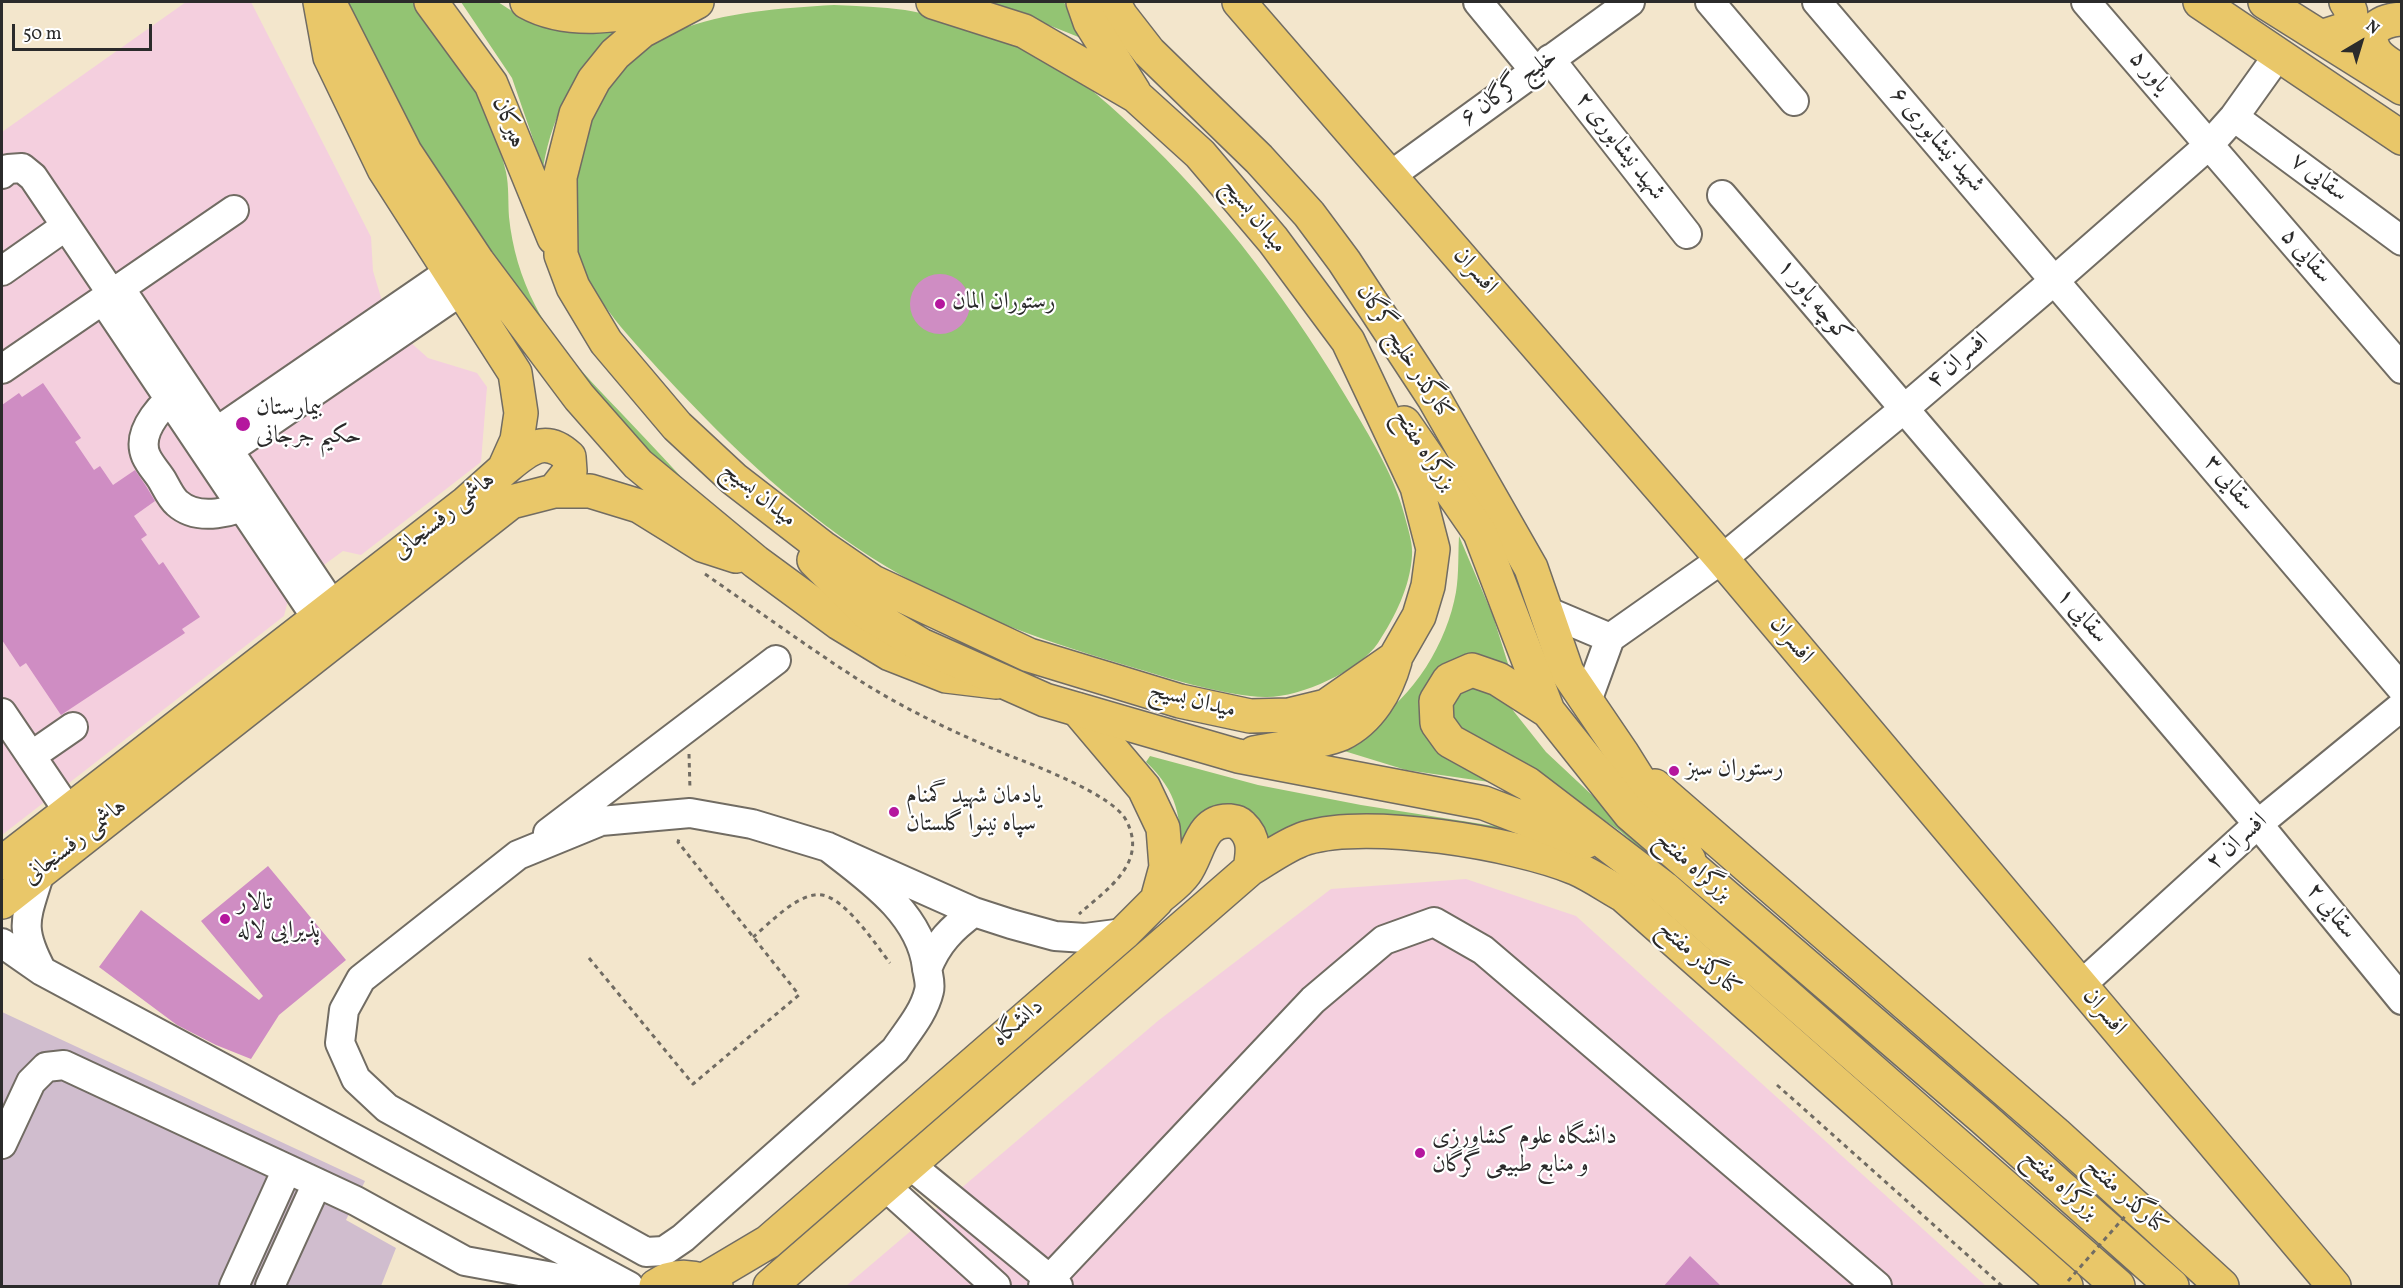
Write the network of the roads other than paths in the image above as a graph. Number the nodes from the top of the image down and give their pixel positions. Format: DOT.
graph roads {
  1 [pos="320,2"];
  2 [pos="329,2"];
  3 [pos="431,2"];
  4 [pos="527,2"];
  5 [pos="695,2"];
  6 [pos="933,2"];
  7 [pos="1083,2"];
  8 [pos="1113,2"];
  9 [pos="1214,2"];
  10 [pos="1239,2"];
  11 [pos="1260,2"];
  12 [pos="1478,2"];
  13 [pos="1630,2"];
  14 [pos="1710,2"];
  15 [pos="1817,2"];
  16 [pos="2086,2"];
  17 [pos="2200,2"];
  18 [pos="2265,2"];
  19 [pos="2346,2"];
  20 [pos="2380,2"];
  21 [pos="2402,17"];
  22 [pos="2324,36"];
  23 [pos="2279,54"];
  24 [pos="1543,65"];
  25 [pos="2402,72"];
  26 [pos="2402,88"];
  27 [pos="1316,90"];
  28 [pos="1136,96"];
  29 [pos="1794,101"];
  30 [pos="2234,117"];
  31 [pos="2402,138"];
  32 [pos="2209,145"];
  33 [pos="2,174"];
  34 [pos="1390,176"];
  35 [pos="1722,195"];
  36 [pos="234,210"];
  37 [pos="66,226"];
  38 [pos="1687,234"];
  39 [pos="2402,241"];
  40 [pos="561,255"];
  41 [pos="2,270"];
  42 [pos="2055,280"];
  43 [pos="455,282"];
  44 [pos="112,294"];
  45 [pos="1348,341"];
  46 [pos="2,369"];
  47 [pos="2402,369"];
  48 [pos="177,392"];
  49 [pos="1904,409"];
  50 [pos="223,441"];
  51 [pos="504,469"];
  52 [pos="734,479"];
  53 [pos="554,491"];
  54 [pos="251,502"];
  55 [pos="1722,559"];
  56 [pos="756,562"];
  57 [pos="324,611"];
  58 [pos="1546,611"];
  59 [pos="1610,638"];
  60 [pos="1395,658"];
  61 [pos="776,660"];
  62 [pos="1001,682"];
  63 [pos="2402,689"];
  64 [pos="1587,701"];
  65 [pos="2402,706"];
  66 [pos="1078,710"];
  67 [pos="1548,711"];
  68 [pos="2,713"];
  69 [pos="73,727"];
  70 [pos="1622,753"];
  71 [pos="31,756"];
  72 [pos="1238,756"];
  73 [pos="69,812"];
  74 [pos="2258,824"];
  75 [pos="828,847"];
  76 [pos="518,855"];
  77 [pos="1618,855"];
  78 [pos="2,863"];
  79 [pos="1250,869"];
  80 [pos="40,872"];
  81 [pos="1697,873"];
  82 [pos="1157,900"];
  83 [pos="2,902"];
  84 [pos="975,912"];
  85 [pos="1124,933"];
  86 [pos="2,943"];
  87 [pos="2,957"];
  88 [pos="1093,960"];
  89 [pos="927,969"];
  90 [pos="42,971"];
  91 [pos="1115,985"];
  92 [pos="2080,986"];
  93 [pos="2402,1000"];
  94 [pos="2,1144"];
  95 [pos="909,1164"];
  96 [pos="287,1169"];
  97 [pos="317,1183"];
  98 [pos="1999,1183"];
  99 [pos="884,1185"];
  100 [pos="2016,1242"];
  101 [pos="465,1261"];
  102 [pos="710,1283"];
  103 [pos="1051,1284"];
  104 [pos="2067,1284"];
  105 [pos="234,1287"];
  106 [pos="270,1287"];
  107 [pos="485,1287"];
  108 [pos="602,1287"];
  109 [pos="629,1287"];
  110 [pos="656,1287"];
  111 [pos="770,1287"];
  112 [pos="996,1287"];
  113 [pos="1877,1287"];
  114 [pos="2118,1287"];
  115 [pos="2172,1287"];
  116 [pos="2222,1287"];
  117 [pos="2334,1287"];
  1 -- 43 [label="main road, هاشمی رفسنجانی"];
  2 -- 56 [label="main road"];
  3 -- 40 [label="main road, هیرکان"];
  4 -- 5 [label="main road"];
  5 -- 40 [label="main road, میدان بسیج"];
  6 -- 28 [label="main road, میدان بسیج"];
  7 -- 28 [label="main road"];
  8 -- 58 [label="main road, کنارگذر خلیج گرگان"];
  9 -- 27 [label="main road"];
  10 -- 27 [label="main road, افسران"];
  11 -- 27 [label="main road"];
  12 -- 24 [label="street, شهید نیشابوری ۲"];
  13 -- 24 [label="street, خلیج گرگان ۶"];
  14 -- 29 [label="street"];
  15 -- 42 [label="street, شهید نیشابوری ۶"];
  16 -- 32 [label="street, یاور ۵"];
  17 -- 23 [label="main road"];
  18 -- 22 [label="main road"];
  19 -- 22 [label="main road"];
  20 -- 21 [label="main road"];
  21 -- 25 [label="main road"];
  22 -- 26 [label="main road"];
  23 -- 30 [label="street, افسران ۴"];
  23 -- 31 [label="main road"];
  24 -- 34 [label="street, خلیج گرگان ۶"];
  24 -- 38 [label="street, شهید نیشابوری ۲"];
  27 -- 34 [label="main road, افسران"];
  28 -- 45 [label="main road, میدان بسیج"];
  30 -- 32 [label="street, افسران ۴"];
  30 -- 39 [label="street, سقایی ۷"];
  32 -- 42 [label="street, افسران ۴"];
  32 -- 47 [label="street, سقایی ۵"];
  33 -- 37 [label="street"];
  34 -- 55 [label="main road, افسران"];
  35 -- 49 [label="street, کوچه یاور ۱"];
  36 -- 44 [label="street"];
  37 -- 41 [label="street"];
  37 -- 44 [label="street"];
  40 -- 52 [label="main road, میدان بسیج"];
  42 -- 49 [label="street, افسران ۴"];
  42 -- 63 [label="street, سقایی ۳"];
  43 -- 50 [label="street"];
  43 -- 51 [label="main road, هاشمی رفسنجانی"];
  44 -- 46 [label="street"];
  44 -- 48 [label="street"];
  45 -- 60 [label="main road, میدان بسیج"];
  45 -- 67 [label="main road, بزرگراه مفتح"];
  48 -- 50 [label="street"];
  48 -- 54 [label="street"];
  48 -- 54 [label="street"];
  49 -- 55 [label="street, افسران ۴"];
  49 -- 74 [label="street, سقایی ۱"];
  50 -- 54 [label="street"];
  51 -- 53 [label="main road"];
  51 -- 57 [label="main road, هاشمی رفسنجانی"];
  52 -- 60 [label="main road, میدان بسیج"];
  52 -- 62 [label="main road"];
  53 -- 56 [label="main road, هاشمی رفسنجانی"];
  53 -- 80 [label="main road, هاشمی رفسنجانی"];
  54 -- 57 [label="street"];
  55 -- 59 [label="street, افسران ۴"];
  55 -- 92 [label="main road, افسران"];
  56 -- 62 [label="main road"];
  57 -- 73 [label="main road, هاشمی رفسنجانی"];
  58 -- 59 [label="street"];
  58 -- 64 [label="main road, کنارگذر خلیج گرگان"];
  59 -- 64 [label="street"];
  60 -- 72 [label="main road"];
  61 -- 76 [label="street"];
  62 -- 66 [label="main road"];
  64 -- 70 [label="main road, کنارگذر خلیج گرگان"];
  65 -- 74 [label="street, افسران ۲"];
  66 -- 72 [label="main road"];
  66 -- 82 [label="main road, دانشگاه"];
  67 -- 77 [label="main road"];
  67 -- 81 [label="main road, بزرگراه مفتح"];
  68 -- 71 [label="street"];
  69 -- 71 [label="street"];
  70 -- 81 [label="main road"];
  70 -- 116 [label="main road, کنارگذر مفتح"];
  71 -- 73 [label="street"];
  72 -- 77 [label="main road"];
  73 -- 78 [label="main road, هاشمی رفسنجانی"];
  74 -- 92 [label="street, افسران ۲"];
  74 -- 93 [label="street, سقایی ۲"];
  75 -- 76 [label="street"];
  75 -- 84 [label="street"];
  75 -- 89 [label="street"];
  76 -- 89 [label="street"];
  77 -- 98 [label="main road, بزرگراه مفتح"];
  79 -- 82 [label="main road"];
  79 -- 91 [label="main road, دانشگاه"];
  79 -- 100 [label="main road, کنارگذر مفتح"];
  80 -- 83 [label="main road, هاشمی رفسنجانی"];
  80 -- 90 [label="street"];
  81 -- 115 [label="main road, بزرگراه مفتح"];
  82 -- 85 [label="main road, دانشگاه"];
  84 -- 85 [label="street"];
  84 -- 89 [label="street"];
  85 -- 88 [label="main road, دانشگاه"];
  86 -- 90 [label="street"];
  87 -- 90 [label="street"];
  88 -- 91 [label="main road"];
  88 -- 102 [label="main road, دانشگاه"];
  90 -- 109 [label="street"];
  91 -- 95 [label="main road, دانشگاه"];
  92 -- 117 [label="main road, افسران"];
  94 -- 96 [label="street"];
  95 -- 99 [label="main road, دانشگاه"];
  95 -- 103 [label="street"];
  96 -- 97 [label="street"];
  96 -- 105 [label="street"];
  97 -- 101 [label="street"];
  97 -- 106 [label="street"];
  98 -- 100 [label="main road"];
  98 -- 114 [label="main road, بزرگراه مفتح"];
  99 -- 111 [label="main road, دانشگاه"];
  99 -- 112 [label="street"];
  100 -- 104 [label="main road, کنارگذر مفتح"];
  101 -- 107 [label="street"];
  101 -- 108 [label="street"];
  102 -- 110 [label="main road"];
  103 -- 113 [label="street"];
}
